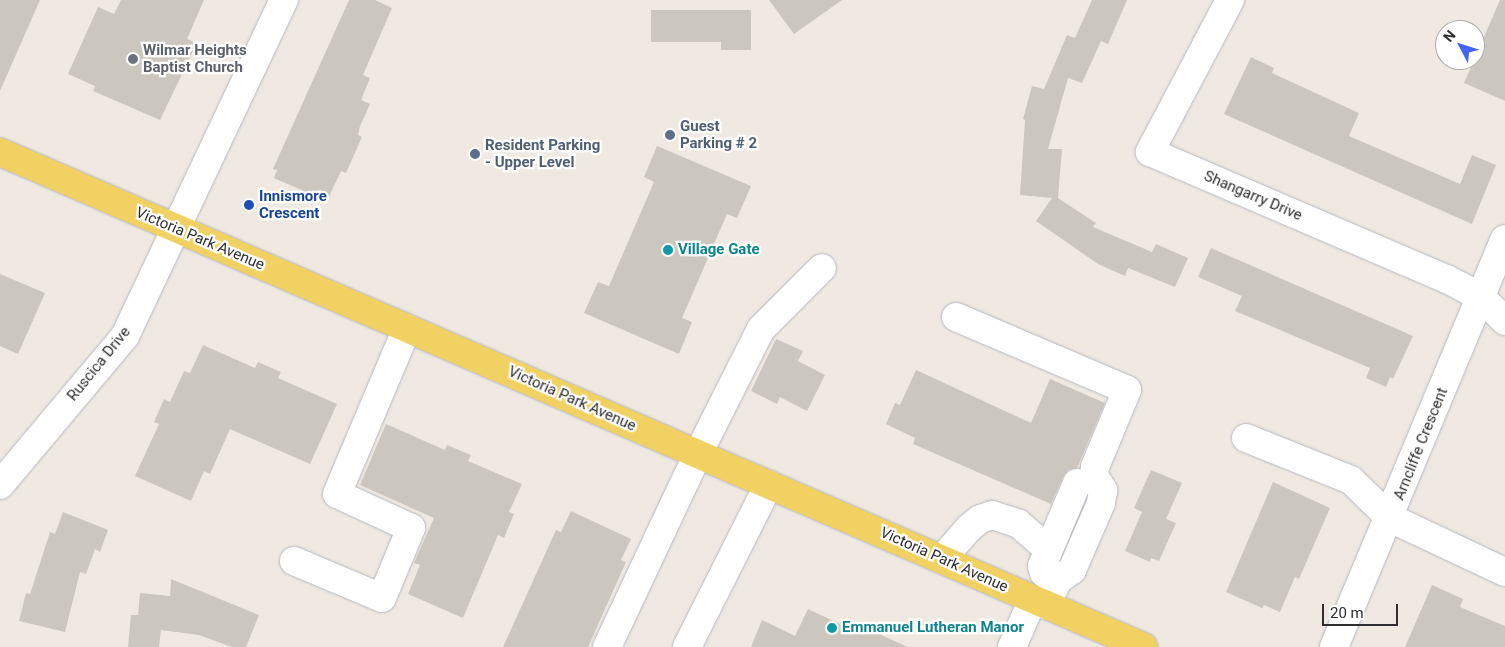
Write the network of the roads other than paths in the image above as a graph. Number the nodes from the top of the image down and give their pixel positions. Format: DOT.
graph roads {
  1 [pos="284,0"];
  2 [pos="1230,0"];
  3 [pos="0,152"];
  4 [pos="177,230"];
  5 [pos="1505,239"];
  6 [pos="822,268"];
  7 [pos="1481,297"];
  8 [pos="956,317"];
  9 [pos="1505,322"];
  10 [pos="407,328"];
  11 [pos="1246,438"];
  12 [pos="698,454"];
  13 [pos="2,480"];
  14 [pos="769,484"];
  15 [pos="1077,484"];
  16 [pos="1390,518"];
  17 [pos="1048,548"];
  18 [pos="942,559"];
  19 [pos="294,561"];
  20 [pos="1505,572"];
  21 [pos="1058,580"];
  22 [pos="1039,602"];
  23 [pos="607,647"];
  24 [pos="687,647"];
  25 [pos="1012,647"];
  26 [pos="1144,647"];
  27 [pos="1334,647"];
  1 -- 4 [label="street"];
  2 -- 7 [label="street, Shangarry Drive"];
  3 -- 4 [label="main road, Victoria Park Avenue"];
  4 -- 10 [label="main road, Victoria Park Avenue"];
  4 -- 13 [label="street, Ruscica Drive"];
  5 -- 7 [label="street, Arncliffe Crescent"];
  6 -- 12 [label="street"];
  7 -- 9 [label="street, Shangarry Drive"];
  7 -- 16 [label="street, Arncliffe Crescent"];
  8 -- 21 [label="street"];
  10 -- 12 [label="main road, Victoria Park Avenue"];
  10 -- 19 [label="street"];
  11 -- 16 [label="street"];
  12 -- 14 [label="main road, Victoria Park Avenue"];
  12 -- 23 [label="street"];
  14 -- 18 [label="main road, Victoria Park Avenue"];
  14 -- 24 [label="street"];
  15 -- 17 [label="street"];
  16 -- 20 [label="street"];
  16 -- 27 [label="street, Arncliffe Crescent"];
  17 -- 18 [label="street"];
  17 -- 21 [label="street"];
  18 -- 22 [label="main road, Victoria Park Avenue"];
  21 -- 22 [label="street"];
  22 -- 25 [label="street"];
  22 -- 26 [label="main road, Victoria Park Avenue"];
}
